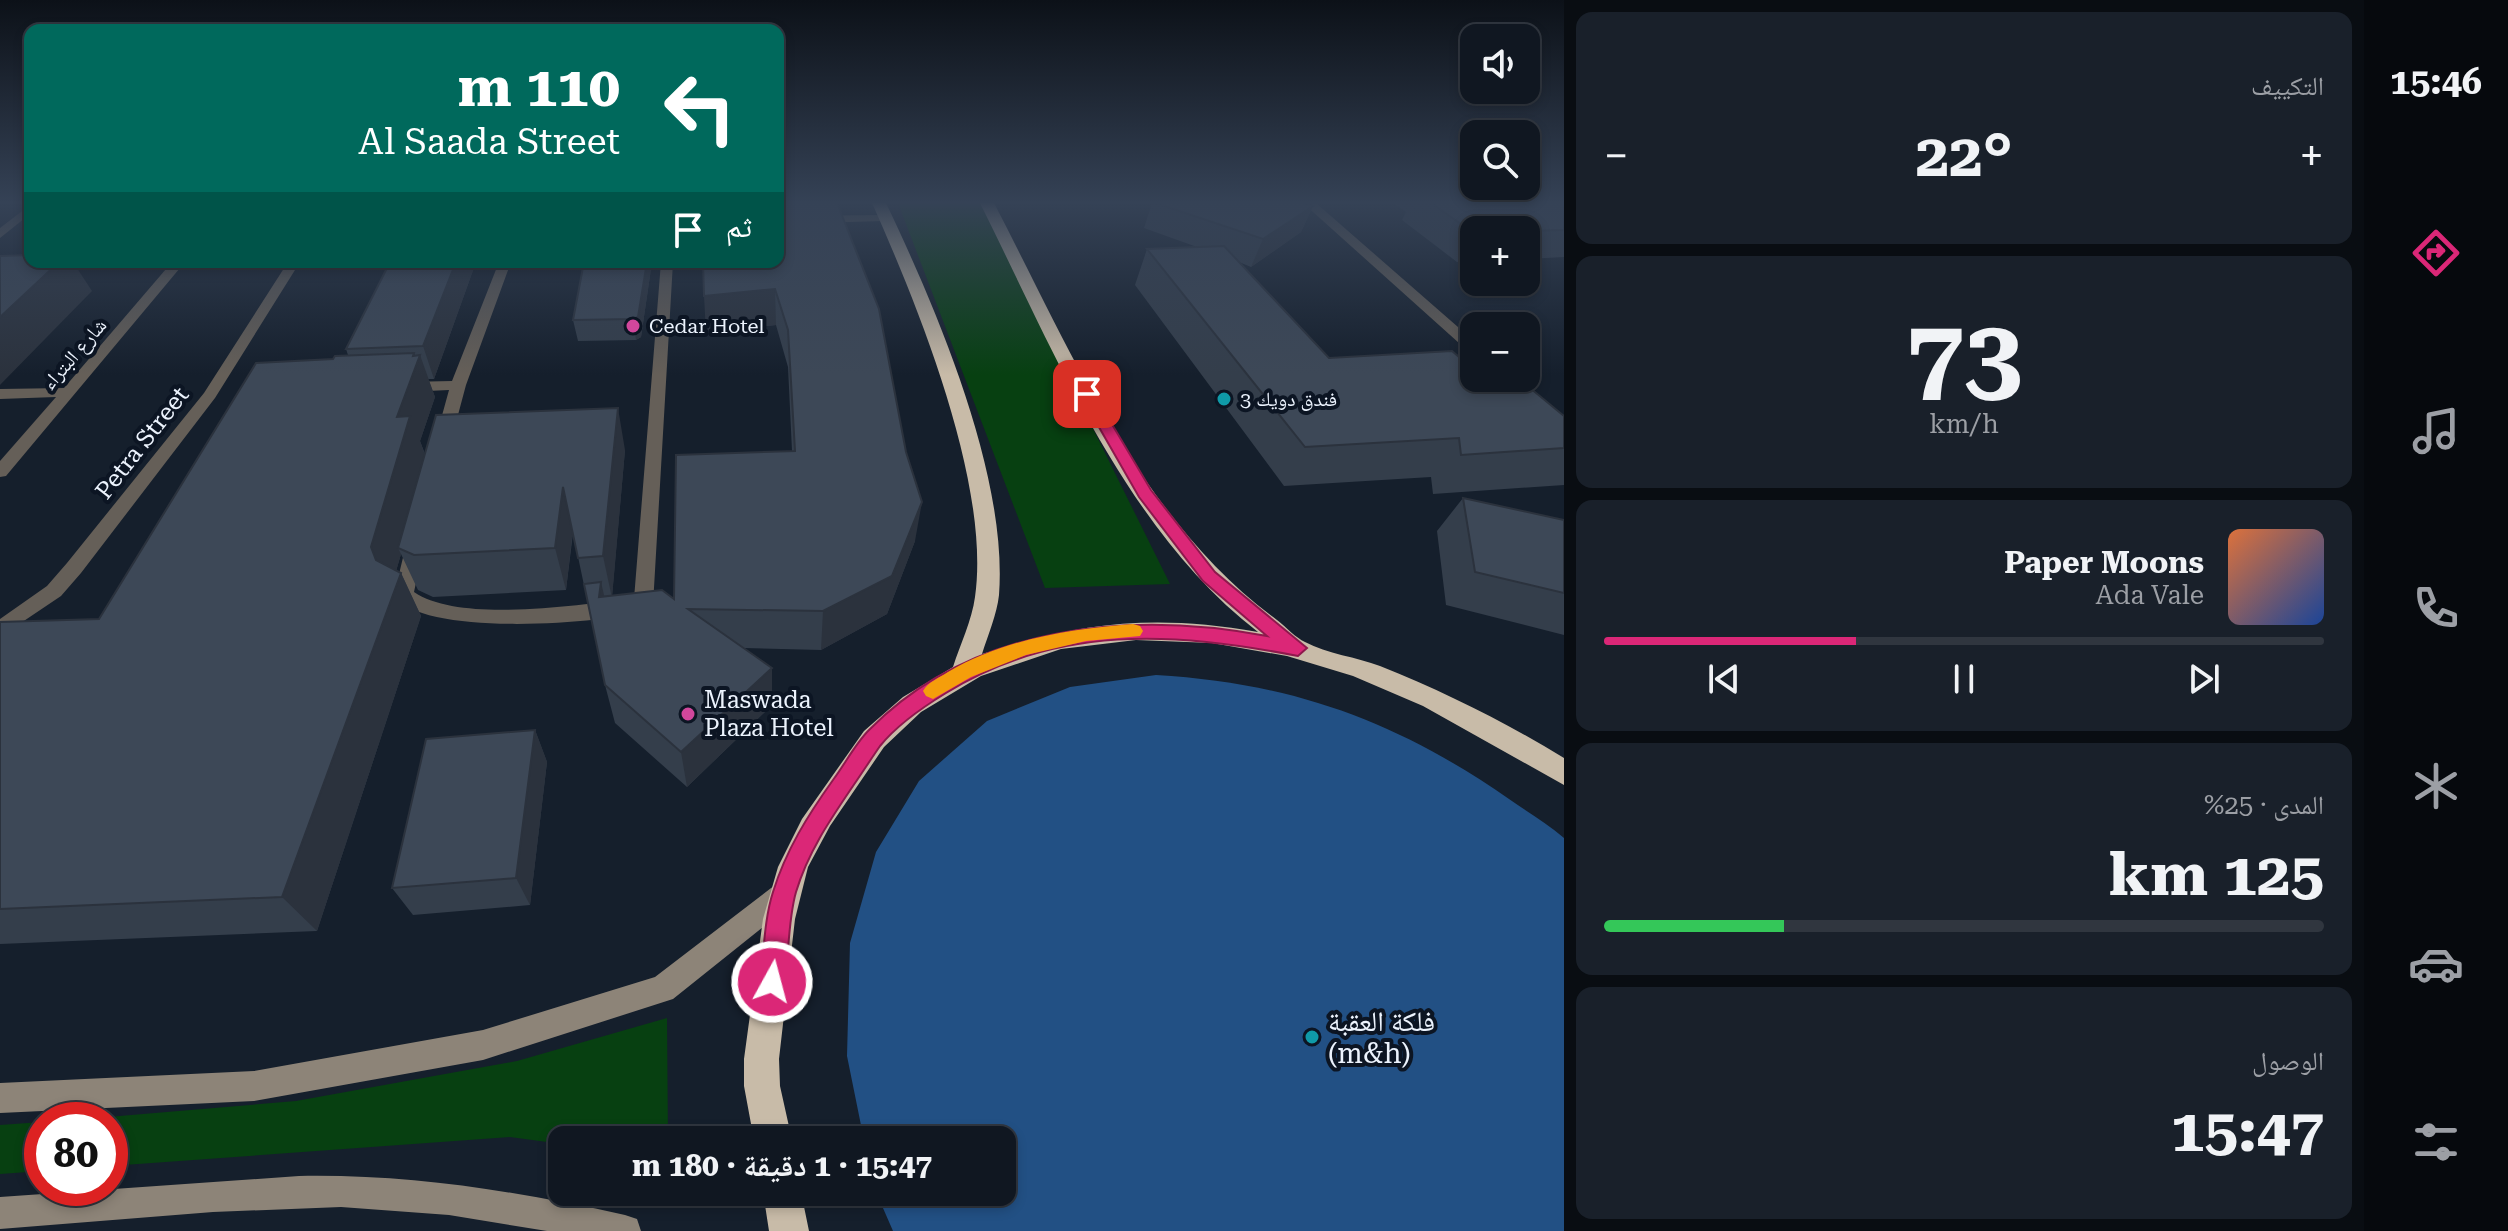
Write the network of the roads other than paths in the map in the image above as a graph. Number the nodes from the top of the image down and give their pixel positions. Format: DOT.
graph roads {
  1 [pos="905,260"];
  2 [pos="1017,260"];
  3 [pos="1374,260"];
  4 [pos="24,265"];
  5 [pos="0,266"];
  6 [pos="174,268"];
  7 [pos="291,268"];
  8 [pos="503,268"];
  9 [pos="667,268"];
  10 [pos="1460,337"];
  11 [pos="458,385"];
  12 [pos="396,388"];
  13 [pos="68,392"];
  14 [pos="0,394"];
  15 [pos="438,459"];
  16 [pos="0,472"];
  17 [pos="418,533"];
  18 [pos="0,629"];
  19 [pos="1298,648"];
  20 [pos="964,672"];
  21 [pos="1564,773"];
  22 [pos="784,894"];
  23 [pos="0,1098"];
  24 [pos="771,1126"];
  25 [pos="785,1206"];
  26 [pos="0,1213"];
  27 [pos="625,1231"];
  28 [pos="789,1231"];
  1 -- 20 [label="highway"];
  2 -- 19 [label="highway"];
  3 -- 10 [label="street"];
  4 -- 5 [label="street"];
  6 -- 13 [label="street, شارع البتراء"];
  7 -- 18 [label="street, Petra Street"];
  8 -- 11 [label="street"];
  9 -- 17 [label="street"];
  11 -- 12 [label="street"];
  11 -- 15 [label="street"];
  13 -- 14 [label="street"];
  13 -- 16 [label="street, شارع البتراء"];
  19 -- 20 [label="highway"];
  19 -- 21 [label="highway"];
  20 -- 22 [label="highway"];
  22 -- 23 [label="main road"];
  22 -- 24 [label="highway"];
  25 -- 28 [label="highway"];
  26 -- 27 [label="main road"];
}
